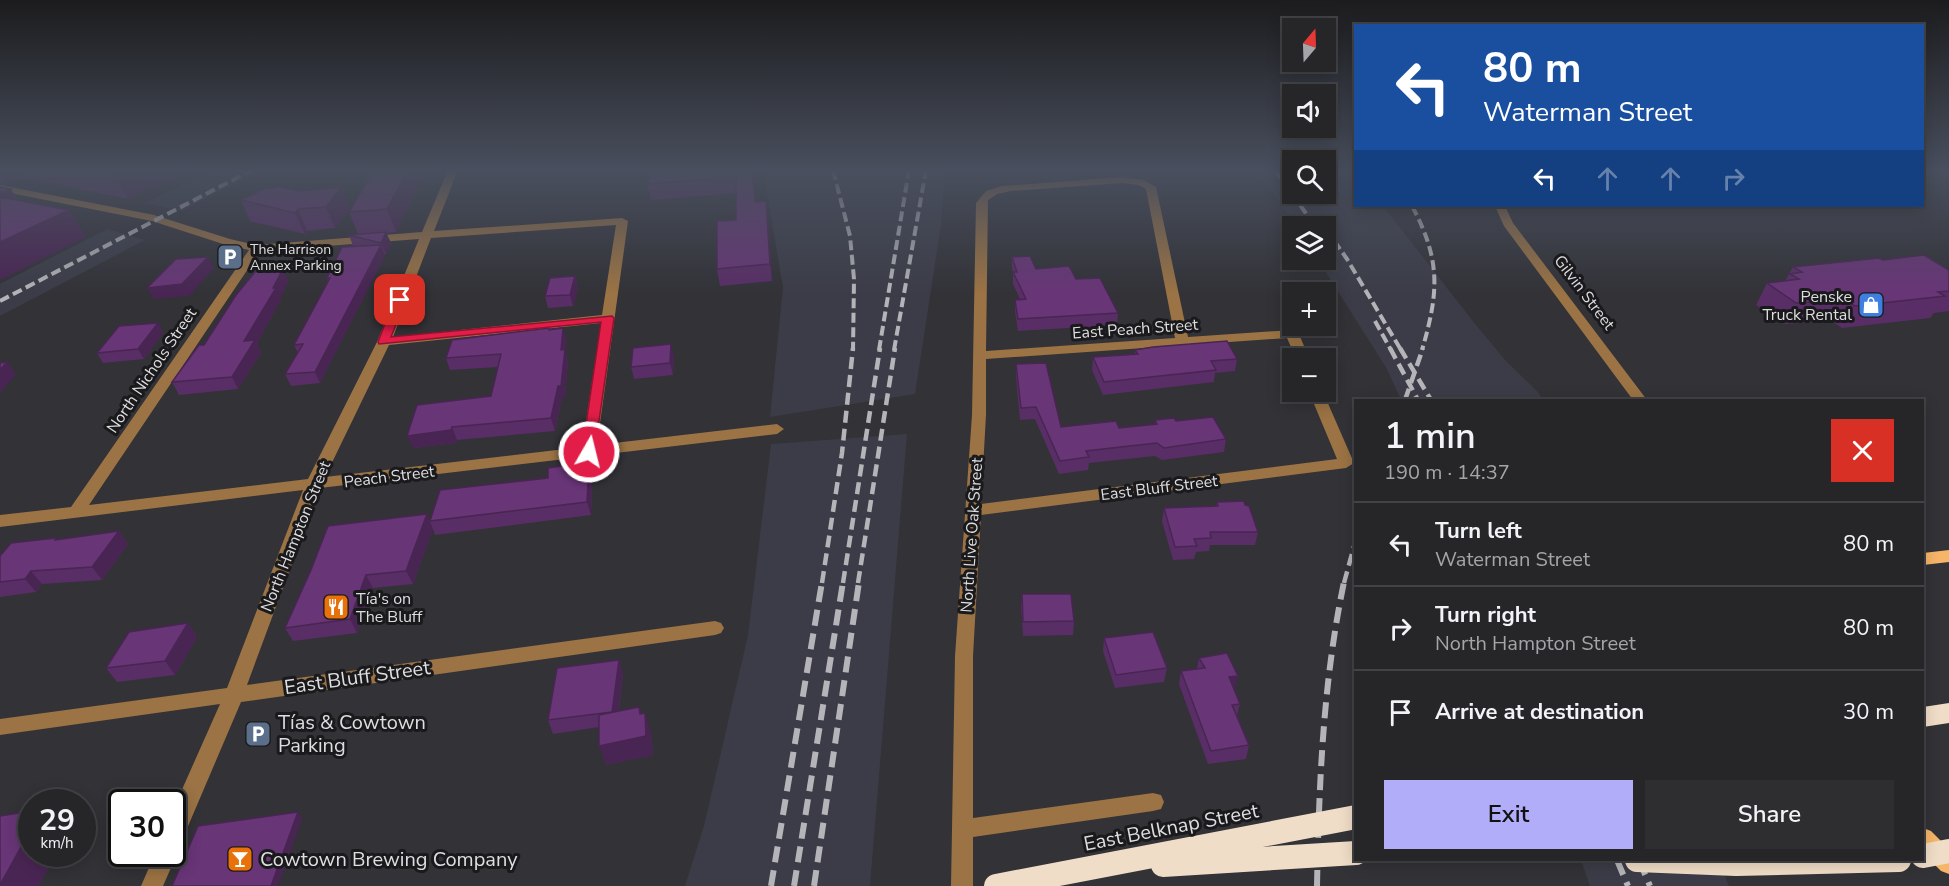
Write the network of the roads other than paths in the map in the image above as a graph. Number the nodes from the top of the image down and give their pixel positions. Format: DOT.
graph roads {
  1 [pos="120,211"];
  2 [pos="435,211"];
  3 [pos="981,211"];
  4 [pos="1156,211"];
  5 [pos="1502,211"];
  6 [pos="425,236"];
  7 [pos="256,248"];
  8 [pos="608,318"];
  9 [pos="384,342"];
  10 [pos="1182,342"];
  11 [pos="1298,348"];
  12 [pos="981,355"];
  13 [pos="1639,399"];
  14 [pos="1320,402"];
  15 [pos="777,429"];
  16 [pos="589,452"];
  17 [pos="313,485"];
  18 [pos="973,511"];
  19 [pos="76,512"];
  20 [pos="0,521"];
  21 [pos="1949,556"];
  22 [pos="1924,559"];
  23 [pos="715,628"];
  24 [pos="234,695"];
  25 [pos="1949,712"];
  26 [pos="1924,717"];
  27 [pos="0,727"];
  28 [pos="1153,802"];
  29 [pos="186,806"];
  30 [pos="1354,817"];
  31 [pos="962,829"];
  32 [pos="1924,839"];
  33 [pos="1949,851"];
  34 [pos="1354,853"];
  35 [pos="1924,856"];
  36 [pos="1664,861"];
  37 [pos="1890,861"];
  38 [pos="1949,864"];
  39 [pos="160,867"];
  40 [pos="1041,878"];
  41 [pos="152,886"];
  42 [pos="962,886"];
  43 [pos="996,886"];
  1 -- 7 [label="street"];
  2 -- 6 [label="street, North Hampton Street"];
  3 -- 12 [label="street, North Live Oak Street"];
  4 -- 10 [label="street, North Live Oak Street"];
  5 -- 13 [label="street, Gilvin Street"];
  6 -- 7 [label="street"];
  6 -- 8 [label="street"];
  6 -- 9 [label="street, North Hampton Street"];
  7 -- 19 [label="street, North Nichols Street"];
  8 -- 9 [label="street"];
  8 -- 16 [label="street"];
  9 -- 17 [label="street, North Hampton Street"];
  10 -- 11 [label="street, East Peach Street"];
  10 -- 12 [label="street, East Peach Street"];
  12 -- 18 [label="street, North Live Oak Street"];
  14 -- 18 [label="street, East Bluff Street"];
  15 -- 16 [label="street, Peach Street"];
  16 -- 17 [label="street, Peach Street"];
  17 -- 19 [label="street, Peach Street"];
  17 -- 24 [label="street, North Hampton Street"];
  18 -- 31 [label="street, North Live Oak Street"];
  19 -- 20 [label="street, Peach Street"];
  21 -- 22 [label="main road"];
  23 -- 24 [label="street, East Bluff Street"];
  24 -- 27 [label="street, East Bluff Street"];
  24 -- 29 [label="street, North Hampton Street"];
  25 -- 26 [label="highway"];
  28 -- 31 [label="street, East Belknap Street"];
  30 -- 40 [label="highway, East Belknap Street, bridge"];
  31 -- 42 [label="street, North Live Oak Street"];
  32 -- 38 [label="main road"];
  33 -- 35 [label="highway, bridge"];
  34 -- 40 [label="highway, bridge"];
  36 -- 37 [label="highway, bridge"];
  39 -- 41 [label="street"];
  40 -- 43 [label="highway, East Belknap Street, bridge"];
}
